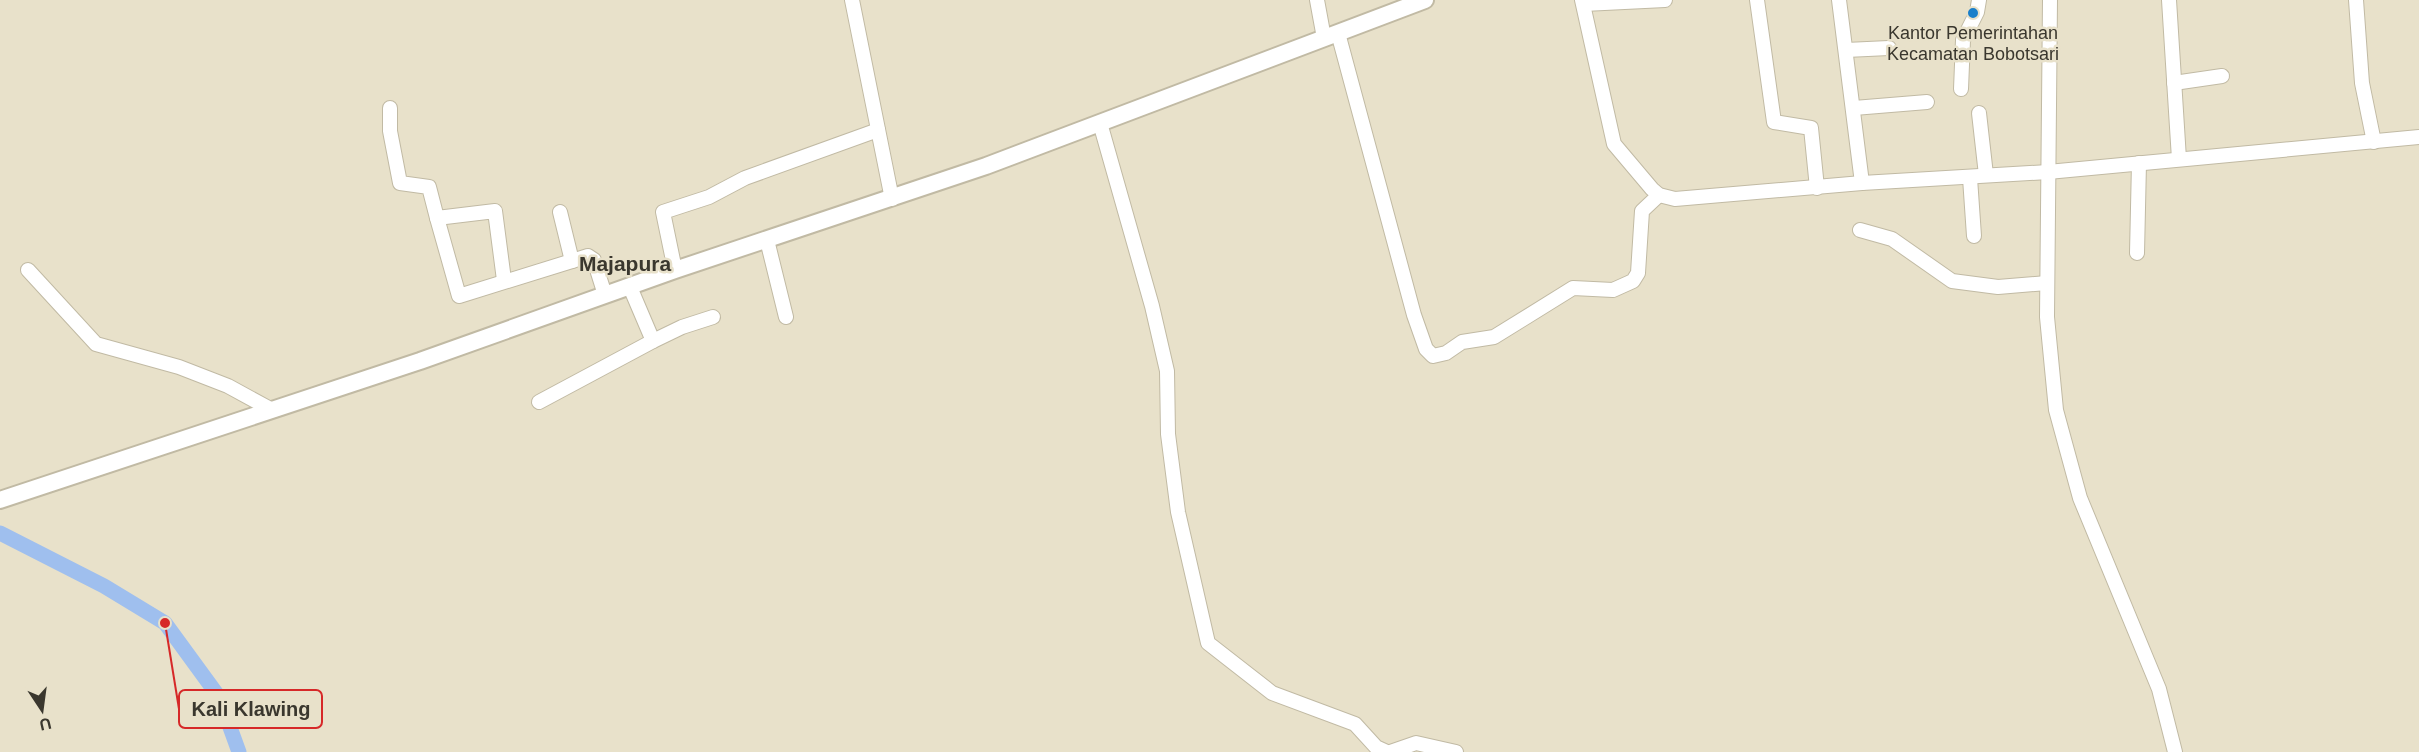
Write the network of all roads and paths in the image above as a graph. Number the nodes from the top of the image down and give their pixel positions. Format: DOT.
graph roads {
  1 [pos="852,0"];
  2 [pos="1317,0"];
  3 [pos="1665,0"];
  4 [pos="1757,0"];
  5 [pos="1839,0"];
  6 [pos="1979,0"];
  7 [pos="2050,0"];
  8 [pos="2169,0"];
  9 [pos="2356,0"];
  10 [pos="1416,2"];
  11 [pos="1583,2"];
  12 [pos="1331,36"];
  13 [pos="1889,48"];
  14 [pos="1846,50"];
  15 [pos="2222,76"];
  16 [pos="2174,83"];
  17 [pos="1962,89"];
  18 [pos="1927,102"];
  19 [pos="390,108"];
  20 [pos="1854,108"];
  21 [pos="1979,113"];
  22 [pos="1100,123"];
  23 [pos="878,130"];
  24 [pos="2419,137"];
  25 [pos="2374,141"];
  26 [pos="2179,159"];
  27 [pos="2139,163"];
  28 [pos="2048,172"];
  29 [pos="1986,175"];
  30 [pos="1970,178"];
  31 [pos="1862,183"];
  32 [pos="1817,188"];
  33 [pos="1659,195"];
  34 [pos="892,199"];
  35 [pos="560,212"];
  36 [pos="437,218"];
  37 [pos="1860,230"];
  38 [pos="1974,236"];
  39 [pos="767,240"];
  40 [pos="2137,253"];
  41 [pos="572,261"];
  42 [pos="28,270"];
  43 [pos="675,270"];
  44 [pos="504,280"];
  45 [pos="2047,284"];
  46 [pos="630,287"];
  47 [pos="605,295"];
  48 [pos="713,317"];
  49 [pos="786,317"];
  50 [pos="653,341"];
  51 [pos="539,402"];
  52 [pos="272,410"];
  53 [pos="2,499"];
  54 [pos="1388,752"];
  55 [pos="1456,752"];
  56 [pos="2175,752"];
  1 -- 23 [label="street"];
  2 -- 12 [label="street"];
  3 -- 11 [label="street"];
  4 -- 32 [label="street"];
  5 -- 14 [label="street"];
  6 -- 17 [label="street"];
  7 -- 28 [label="street"];
  8 -- 16 [label="street"];
  9 -- 25 [label="street"];
  10 -- 12 [label="main road"];
  11 -- 33 [label="street"];
  12 -- 22 [label="main road"];
  12 -- 33 [label="street"];
  13 -- 14 [label="street"];
  14 -- 20 [label="street"];
  15 -- 16 [label="street"];
  16 -- 26 [label="street"];
  18 -- 20 [label="street"];
  19 -- 36 [label="street"];
  20 -- 31 [label="street"];
  21 -- 29 [label="street"];
  22 -- 34 [label="main road"];
  22 -- 54 [label="street"];
  23 -- 34 [label="street"];
  23 -- 43 [label="street"];
  24 -- 25 [label="street"];
  25 -- 26 [label="street"];
  26 -- 27 [label="street"];
  27 -- 28 [label="street"];
  27 -- 40 [label="street"];
  28 -- 29 [label="street"];
  28 -- 45 [label="street"];
  29 -- 30 [label="street"];
  30 -- 31 [label="street"];
  30 -- 38 [label="street"];
  31 -- 32 [label="street"];
  32 -- 33 [label="street"];
  34 -- 39 [label="main road"];
  35 -- 41 [label="street"];
  36 -- 44 [label="street"];
  36 -- 44 [label="street"];
  37 -- 45 [label="street"];
  39 -- 43 [label="main road"];
  39 -- 49 [label="street"];
  41 -- 44 [label="street"];
  41 -- 47 [label="street"];
  42 -- 52 [label="street"];
  43 -- 46 [label="main road"];
  45 -- 56 [label="street"];
  46 -- 47 [label="main road"];
  46 -- 50 [label="street"];
  47 -- 52 [label="main road"];
  48 -- 50 [label="street"];
  50 -- 51 [label="street"];
  52 -- 53 [label="main road"];
  54 -- 55 [label="street"];
}
